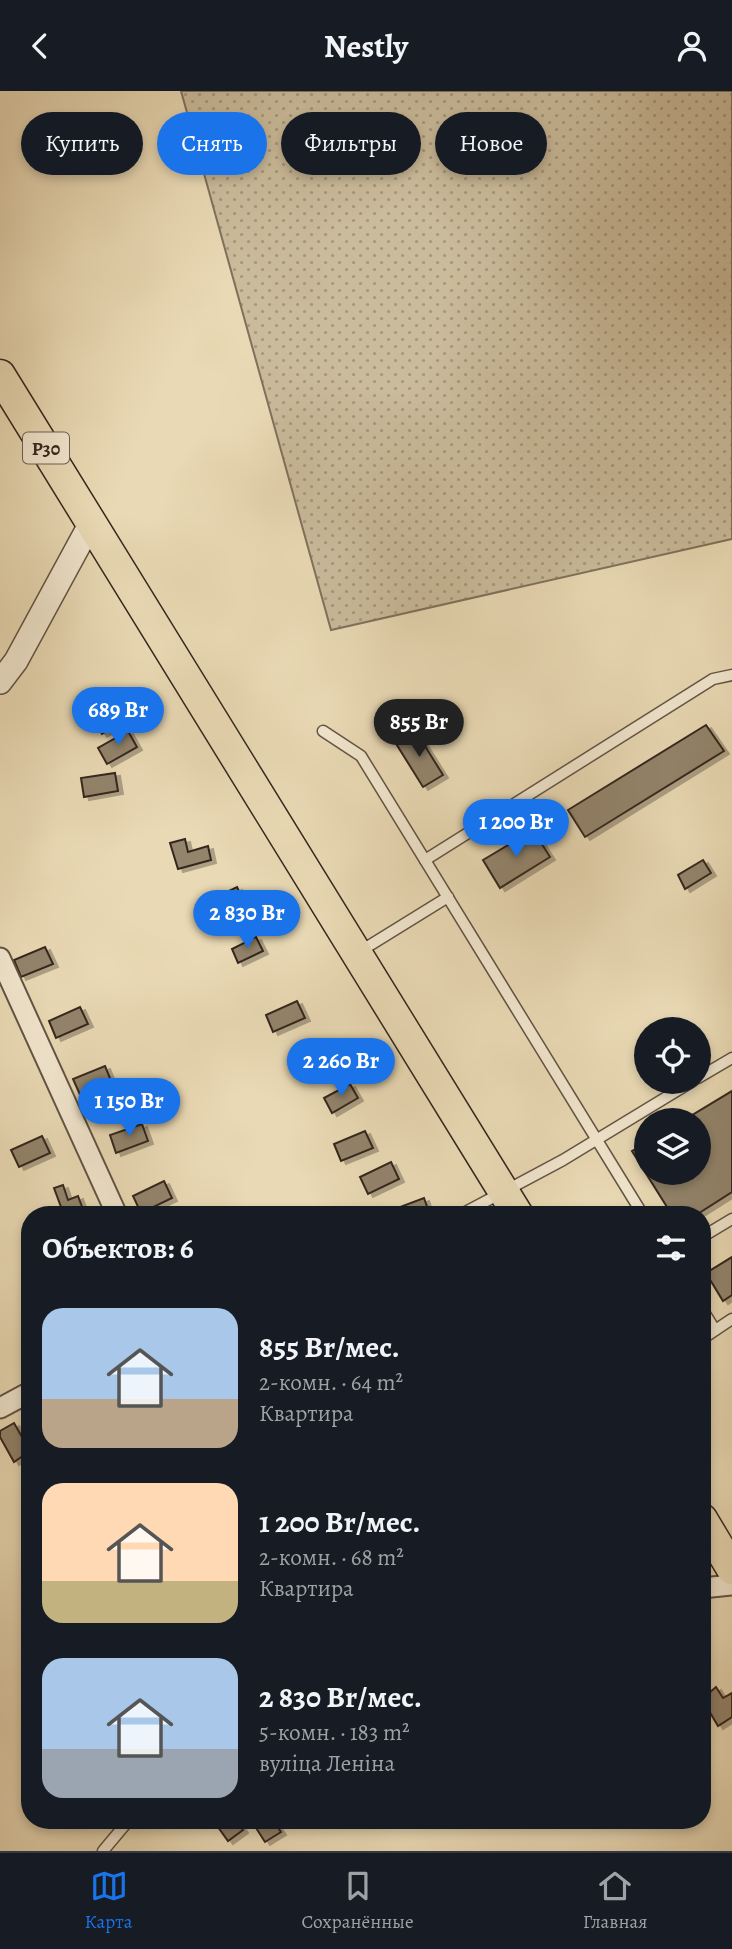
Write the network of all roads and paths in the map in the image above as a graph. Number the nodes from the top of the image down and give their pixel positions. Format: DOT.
graph roads {
  1 [pos="0,375"];
  2 [pos="92,521"];
  3 [pos="732,675"];
  4 [pos="0,682"];
  5 [pos="323,731"];
  6 [pos="425,860"];
  7 [pos="448,897"];
  8 [pos="356,954"];
  9 [pos="0,958"];
  10 [pos="732,1058"];
  11 [pos="711,1071"];
  12 [pos="671,1094"];
  13 [pos="597,1139"];
  14 [pos="511,1203"];
  15 [pos="113,1206"];
  16 [pos="638,1206"];
  17 [pos="732,1219"];
  18 [pos="711,1232"];
  19 [pos="732,1319"];
  20 [pos="711,1324"];
  21 [pos="715,1330"];
  22 [pos="711,1333"];
  23 [pos="21,1397"];
  24 [pos="0,1408"];
  25 [pos="711,1534"];
  26 [pos="732,1569"];
  27 [pos="732,1585"];
  28 [pos="711,1587"];
  29 [pos="121,1829"];
  30 [pos="103,1851"];
  1 -- 2 [label="main road, Р30"];
  2 -- 4 [label="street"];
  2 -- 8 [label="main road, Р30"];
  3 -- 6 [label="lane"];
  5 -- 6 [label="lane"];
  6 -- 7 [label="lane"];
  7 -- 8 [label="lane"];
  7 -- 13 [label="lane"];
  8 -- 14 [label="main road, Р30"];
  9 -- 15 [label="street"];
  10 -- 11 [label="lane"];
  12 -- 13 [label="lane"];
  13 -- 14 [label="lane"];
  13 -- 16 [label="lane"];
  17 -- 18 [label="lane"];
  19 -- 21 [label="lane"];
  20 -- 21 [label="lane"];
  21 -- 22 [label="lane"];
  23 -- 24 [label="street"];
  25 -- 26 [label="main road"];
  27 -- 28 [label="street"];
  29 -- 30 [label="lane"];
}
